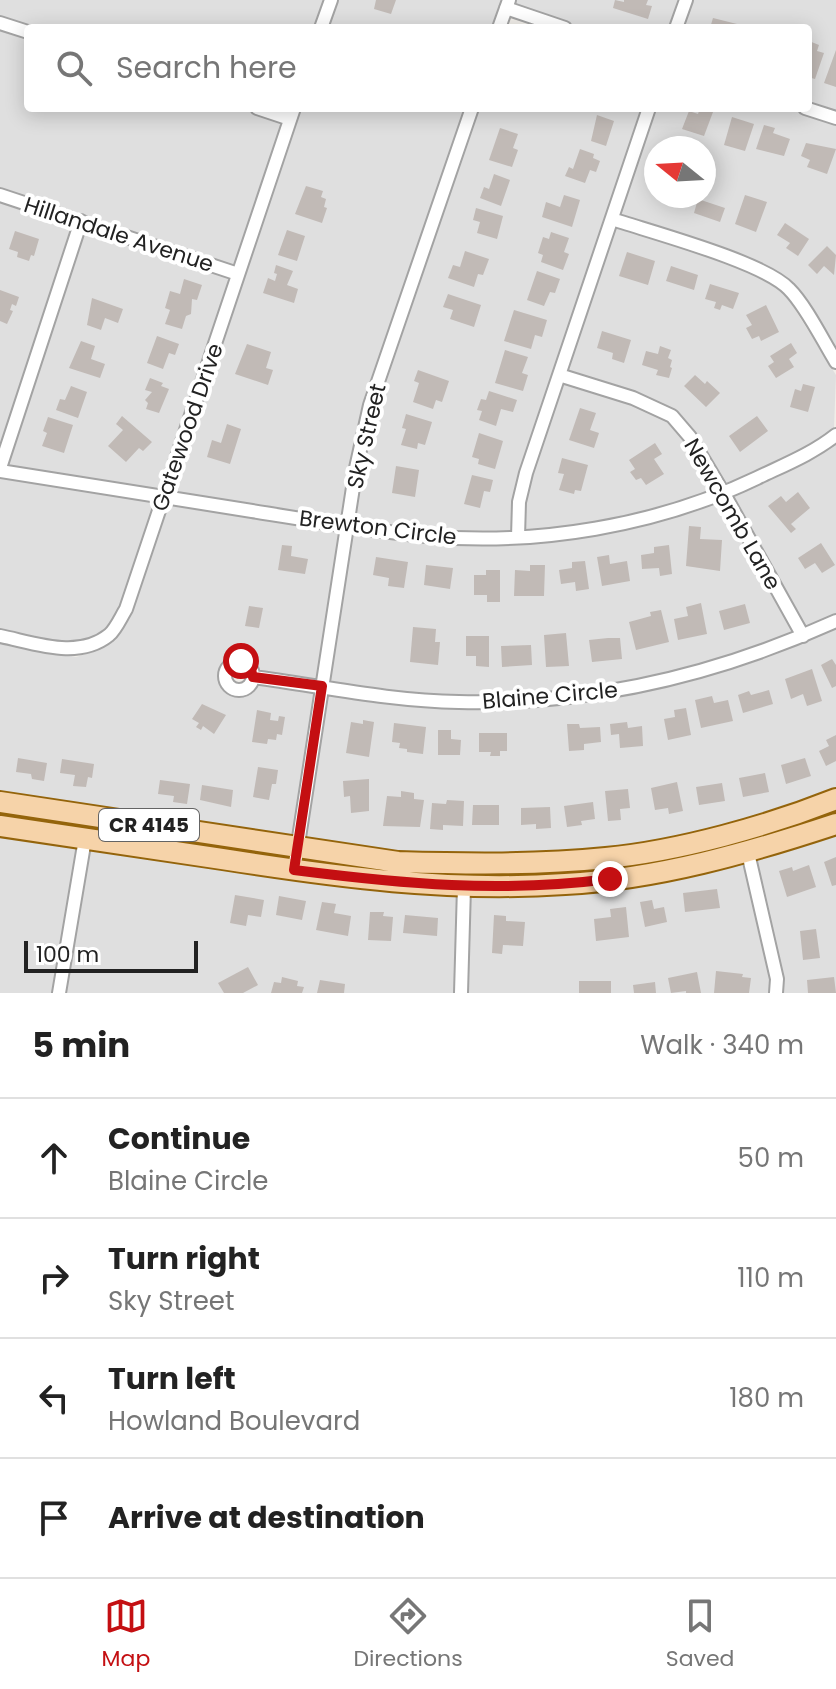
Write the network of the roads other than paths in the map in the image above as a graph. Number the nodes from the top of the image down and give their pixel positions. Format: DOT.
graph roads {
  1 [pos="331,0"];
  2 [pos="686,0"];
  3 [pos="507,4"];
  4 [pos="0,23"];
  5 [pos="322,24"];
  6 [pos="500,24"];
  7 [pos="555,24"];
  8 [pos="677,24"];
  9 [pos="24,31"];
  10 [pos="812,110"];
  11 [pos="471,112"];
  12 [pos="648,112"];
  13 [pos="292,113"];
  14 [pos="836,118"];
  15 [pos="0,195"];
  16 [pos="612,219"];
  17 [pos="81,221"];
  18 [pos="238,274"];
  19 [pos="836,362"];
  20 [pos="559,375"];
  21 [pos="836,435"];
  22 [pos="0,469"];
  23 [pos="724,494"];
  24 [pos="164,497"];
  25 [pos="347,526"];
  26 [pos="518,537"];
  27 [pos="836,621"];
  28 [pos="0,636"];
  29 [pos="803,636"];
  30 [pos="253,677"];
  31 [pos="322,686"];
  32 [pos="836,799"];
  33 [pos="0,802"];
  34 [pos="836,824"];
  35 [pos="0,826"];
  36 [pos="85,839"];
  37 [pos="298,848"];
  38 [pos="748,853"];
  39 [pos="294,870"];
  40 [pos="464,887"];
  41 [pos="59,993"];
  42 [pos="461,993"];
  43 [pos="776,993"];
  1 -- 5 [label="street"];
  2 -- 8 [label="street"];
  3 -- 6 [label="street"];
  3 -- 7 [label="street"];
  4 -- 9 [label="street"];
  10 -- 14 [label="street"];
  11 -- 25 [label="street, Sky Street"];
  12 -- 16 [label="street"];
  13 -- 18 [label="street, Gatewood Drive"];
  15 -- 17 [label="street, Hillandale Avenue"];
  16 -- 19 [label="street"];
  16 -- 20 [label="street"];
  17 -- 18 [label="street, Hillandale Avenue"];
  17 -- 22 [label="street"];
  18 -- 24 [label="street, Gatewood Drive"];
  20 -- 23 [label="street, Newcomb Lane"];
  20 -- 26 [label="street"];
  21 -- 23 [label="street, Brewton Circle"];
  22 -- 24 [label="street, Brewton Circle"];
  23 -- 26 [label="street, Brewton Circle"];
  23 -- 29 [label="street, Newcomb Lane"];
  24 -- 25 [label="street, Brewton Circle"];
  24 -- 28 [label="street, Gatewood Drive"];
  25 -- 26 [label="street, Brewton Circle"];
  25 -- 31 [label="street, Sky Street"];
  27 -- 29 [label="street, Blaine Circle"];
  29 -- 31 [label="street, Blaine Circle"];
  30 -- 31 [label="street, Blaine Circle"];
  31 -- 37 [label="street, Sky Street"];
  32 -- 37 [label="main road, CR 4145"];
  33 -- 37 [label="main road, CR 4145"];
  34 -- 38 [label="main road, CR 4145"];
  35 -- 36 [label="main road, CR 4145"];
  36 -- 39 [label="main road, CR 4145"];
  36 -- 41 [label="street"];
  37 -- 39 [label="street, Sky Street"];
  38 -- 40 [label="main road, CR 4145"];
  38 -- 43 [label="street"];
  39 -- 40 [label="main road, CR 4145"];
  40 -- 42 [label="street"];
}
